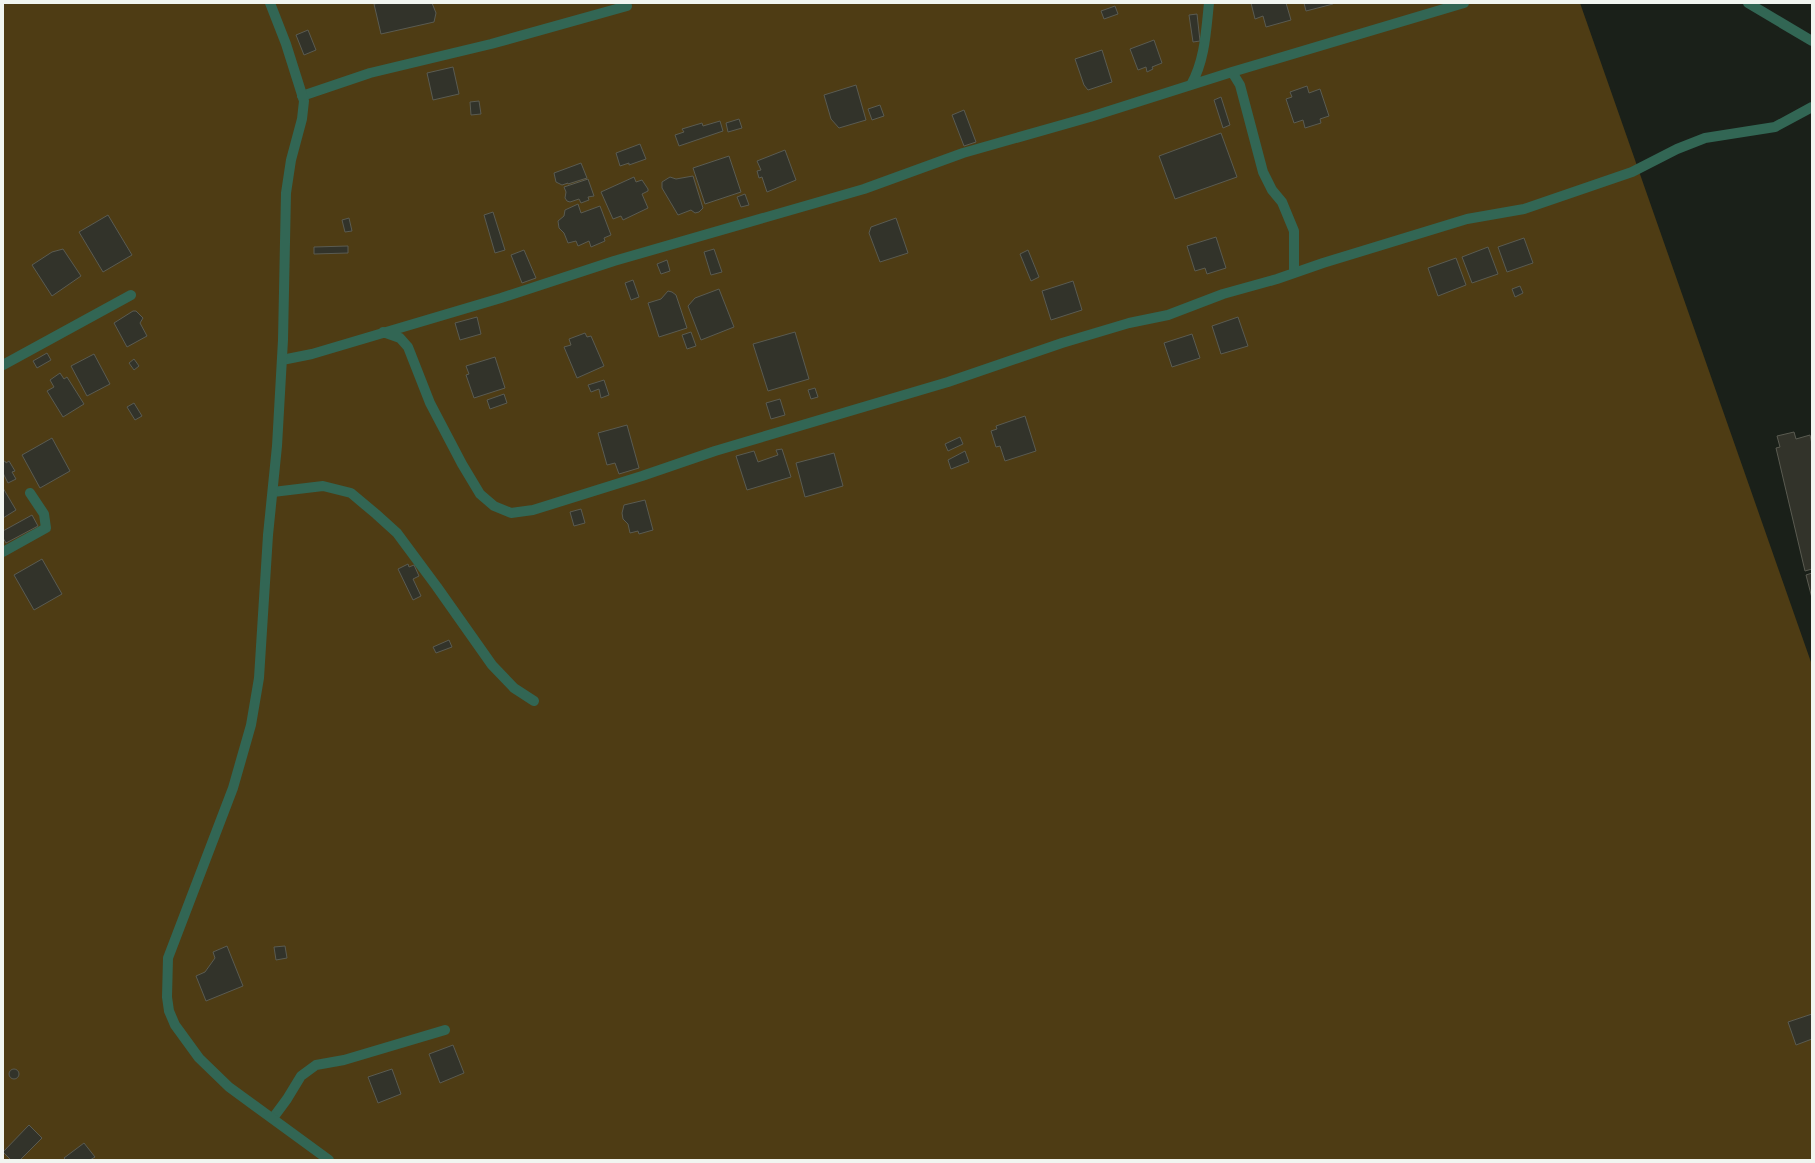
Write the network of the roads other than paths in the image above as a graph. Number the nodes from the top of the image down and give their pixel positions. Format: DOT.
graph roads {
  1 [pos="270,3"];
  2 [pos="1209,3"];
  3 [pos="1464,3"];
  4 [pos="1748,3"];
  5 [pos="627,6"];
  6 [pos="1812,41"];
  7 [pos="1232,72"];
  8 [pos="1190,85"];
  9 [pos="302,96"];
  10 [pos="1812,107"];
  11 [pos="1294,273"];
  12 [pos="131,295"];
  13 [pos="383,332"];
  14 [pos="282,360"];
  15 [pos="3,364"];
  16 [pos="273,492"];
  17 [pos="30,493"];
  18 [pos="3,552"];
  19 [pos="534,701"];
  20 [pos="444,1030"];
  21 [pos="273,1118"];
  22 [pos="329,1160"];
  1 -- 9 [label="street"];
  2 -- 8 [label="street"];
  3 -- 7 [label="street"];
  4 -- 6 [label="street"];
  5 -- 9 [label="street"];
  7 -- 8 [label="street"];
  7 -- 11 [label="street"];
  8 -- 13 [label="street"];
  9 -- 14 [label="street"];
  10 -- 11 [label="street"];
  11 -- 13 [label="street"];
  12 -- 15 [label="street"];
  13 -- 14 [label="street"];
  14 -- 16 [label="street"];
  16 -- 19 [label="street"];
  16 -- 21 [label="street"];
  17 -- 18 [label="street"];
  20 -- 21 [label="street"];
  21 -- 22 [label="street"];
}
